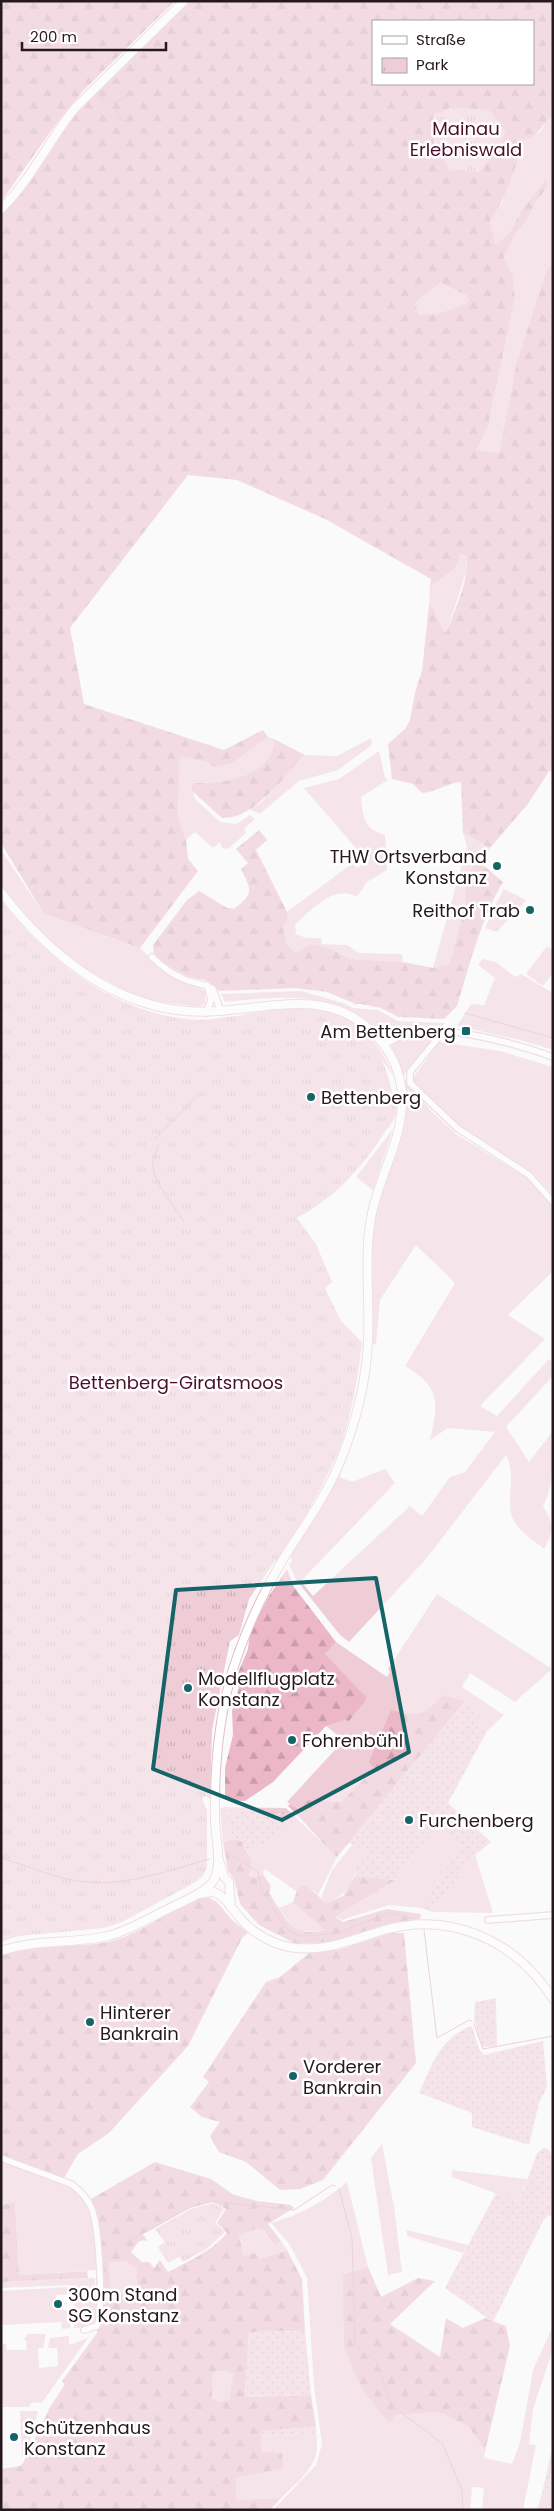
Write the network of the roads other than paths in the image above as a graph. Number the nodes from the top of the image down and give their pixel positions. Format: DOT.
graph roads {
  1 [pos="184,1"];
  2 [pos="1,209"];
  3 [pos="1,892"];
  4 [pos="152,957"];
  5 [pos="207,985"];
  6 [pos="206,1012"];
  7 [pos="221,1012"];
  8 [pos="443,1032"];
  9 [pos="384,1044"];
  10 [pos="553,1057"];
  11 [pos="553,1202"];
  12 [pos="217,1856"];
  13 [pos="224,1878"];
  14 [pos="213,1881"];
  15 [pos="228,1891"];
  16 [pos="196,1894"];
  17 [pos="216,1894"];
  18 [pos="231,1906"];
  19 [pos="553,1915"];
  20 [pos="488,1920"];
  21 [pos="1,1951"];
  22 [pos="553,1999"];
  23 [pos="1,2158"];
  24 [pos="84,2330"];
  1 -- 2 [label="main road"];
  3 -- 6 [label="main road"];
  4 -- 5 [label="street"];
  5 -- 6 [label="street"];
  5 -- 7 [label="street"];
  6 -- 7 [label="main road"];
  7 -- 9 [label="main road"];
  8 -- 9 [label="street"];
  8 -- 10 [label="street"];
  8 -- 11 [label="street"];
  9 -- 12 [label="main road"];
  12 -- 13 [label="main road"];
  12 -- 14 [label="main road"];
  13 -- 14 [label="main road"];
  13 -- 15 [label="main road"];
  14 -- 16 [label="main road"];
  14 -- 17 [label="main road"];
  15 -- 17 [label="main road"];
  15 -- 18 [label="main road"];
  16 -- 17 [label="main road"];
  16 -- 21 [label="main road"];
  17 -- 18 [label="main road"];
  18 -- 22 [label="main road"];
  19 -- 20 [label="street"];
  23 -- 24 [label="street"];
}
